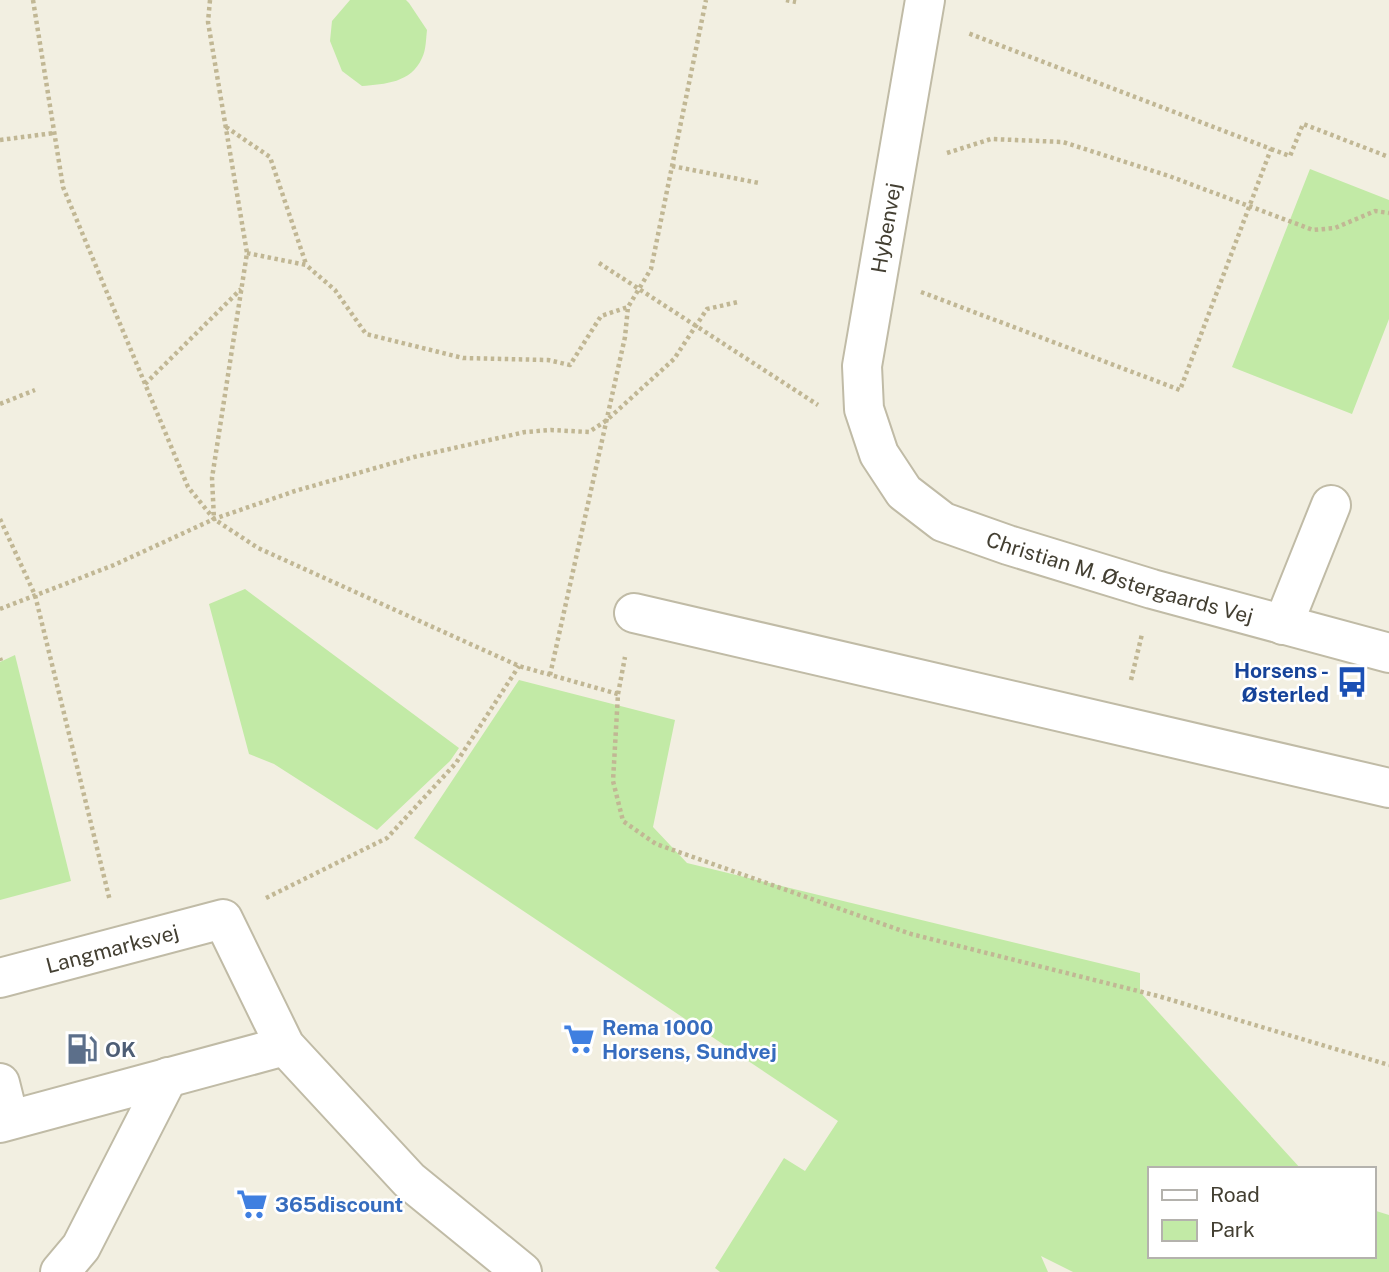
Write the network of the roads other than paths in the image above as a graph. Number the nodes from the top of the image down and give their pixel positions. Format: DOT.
graph roads {
  1 [pos="924,8"];
  2 [pos="879,454"];
  3 [pos="1331,505"];
  4 [pos="634,613"];
  5 [pos="1283,625"];
  6 [pos="1389,653"];
  7 [pos="1389,788"];
  8 [pos="0,978"];
  9 [pos="285,1046"];
  10 [pos="168,1077"];
  11 [pos="3,1108"];
  12 [pos="60,1272"];
  13 [pos="522,1272"];
  1 -- 2 [label="street, Hybenvej"];
  2 -- 5 [label="street, Christian M. Østergaards Vej"];
  3 -- 5 [label="street"];
  4 -- 7 [label="street"];
  5 -- 6 [label="street, Christian M. Østergaards Vej"];
  8 -- 9 [label="street, Langmarksvej"];
  9 -- 10 [label="street"];
  9 -- 13 [label="street"];
  10 -- 11 [label="street"];
  10 -- 12 [label="street"];
}
